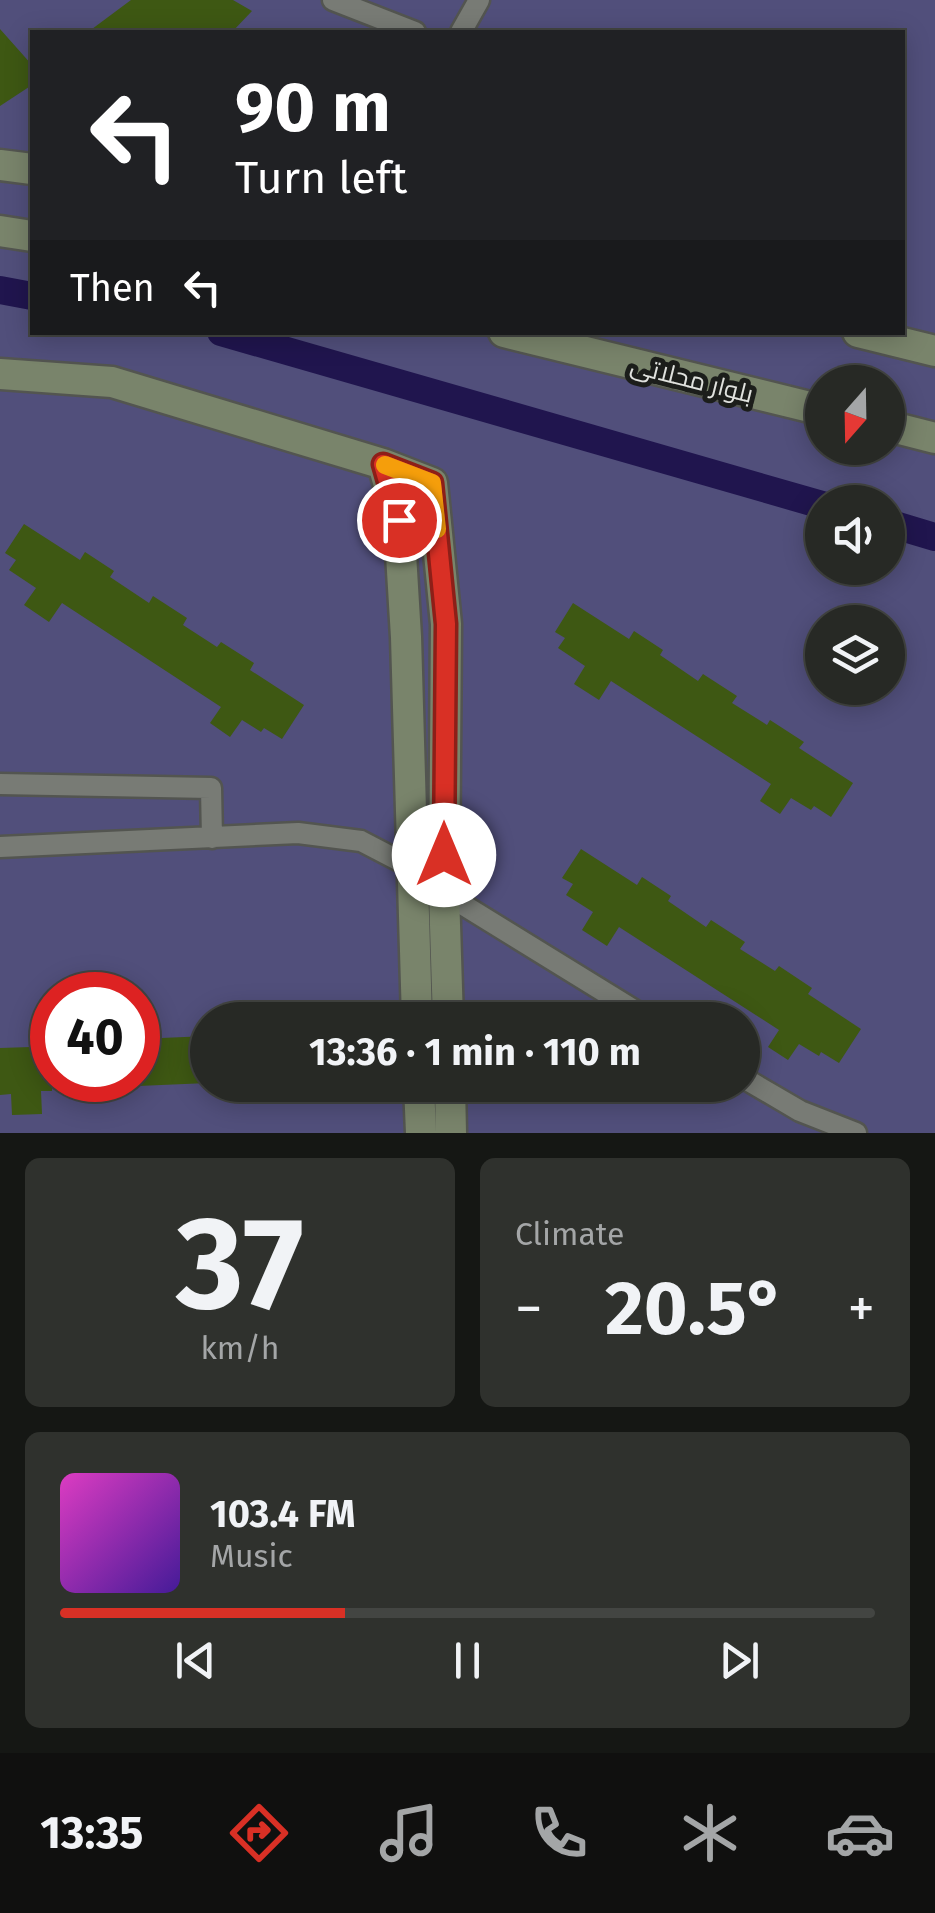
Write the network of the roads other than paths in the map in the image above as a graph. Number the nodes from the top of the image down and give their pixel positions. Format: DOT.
graph roads {
  1 [pos="333,0"];
  2 [pos="479,0"];
  3 [pos="410,30"];
  4 [pos="462,30"];
  5 [pos="0,165"];
  6 [pos="30,169"];
  7 [pos="0,231"];
  8 [pos="30,236"];
  9 [pos="529,335"];
  10 [pos="870,335"];
  11 [pos="588,342"];
  12 [pos="935,351"];
  13 [pos="0,374"];
  14 [pos="805,405"];
  15 [pos="905,430"];
  16 [pos="935,438"];
  17 [pos="383,464"];
  18 [pos="0,784"];
  19 [pos="212,838"];
  20 [pos="0,847"];
  21 [pos="411,867"];
  22 [pos="444,893"];
  23 [pos="416,1002"];
  24 [pos="447,1002"];
  25 [pos="621,1002"];
  26 [pos="760,1087"];
  27 [pos="420,1102"];
  28 [pos="450,1102"];
  29 [pos="421,1133"];
  30 [pos="451,1133"];
  31 [pos="856,1133"];
  1 -- 3 [label="street"];
  2 -- 4 [label="street"];
  5 -- 6 [label="street"];
  7 -- 8 [label="street"];
  9 -- 11 [label="street, بلوار محلاتی"];
  10 -- 12 [label="street"];
  11 -- 14 [label="street, بلوار محلاتی"];
  13 -- 17 [label="street"];
  15 -- 16 [label="street"];
  17 -- 21 [label="street"];
  17 -- 22 [label="street"];
  18 -- 19 [label="street"];
  19 -- 20 [label="street"];
  19 -- 21 [label="street"];
  21 -- 23 [label="street"];
  22 -- 24 [label="street"];
  22 -- 25 [label="street"];
  26 -- 31 [label="street"];
  27 -- 29 [label="street"];
  28 -- 30 [label="street"];
}
